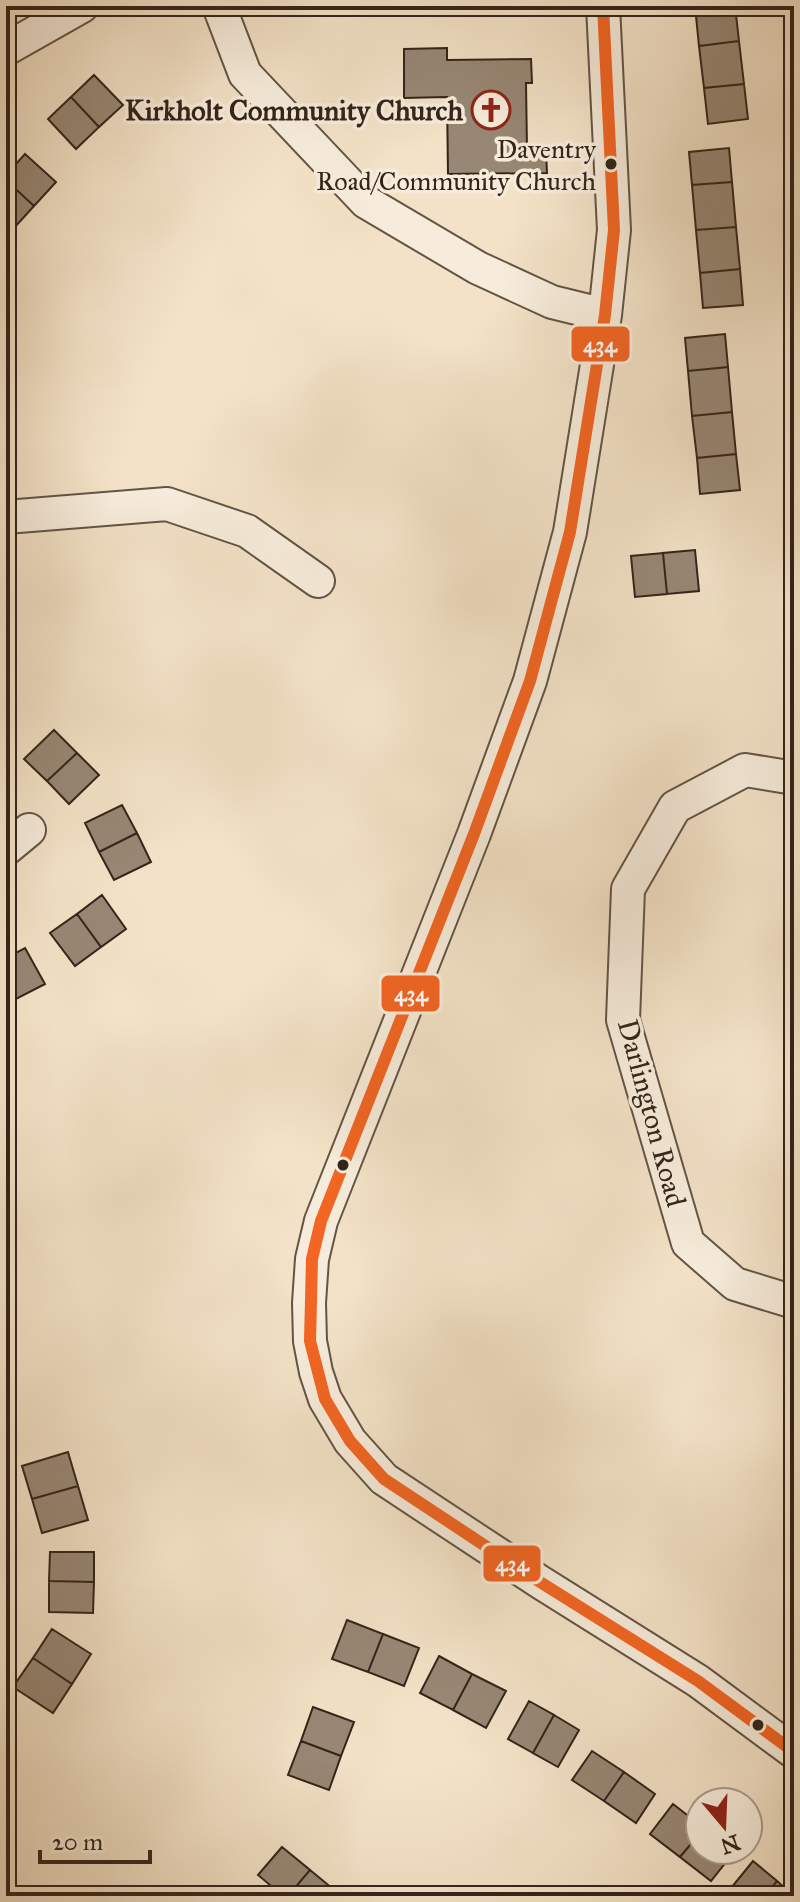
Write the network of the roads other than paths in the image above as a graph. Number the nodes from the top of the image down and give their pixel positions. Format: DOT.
graph roads {
  1 [pos="82,6"];
  2 [pos="219,6"];
  3 [pos="603,6"];
  4 [pos="6,49"];
  5 [pos="605,315"];
  6 [pos="6,517"];
  7 [pos="318,581"];
  8 [pos="794,778"];
  9 [pos="794,1302"];
  10 [pos="794,1752"];
  1 -- 4 [label="street"];
  2 -- 5 [label="street"];
  3 -- 5 [label="street"];
  5 -- 10 [label="street"];
  6 -- 7 [label="street"];
  8 -- 9 [label="street, Darlington Road"];
}
